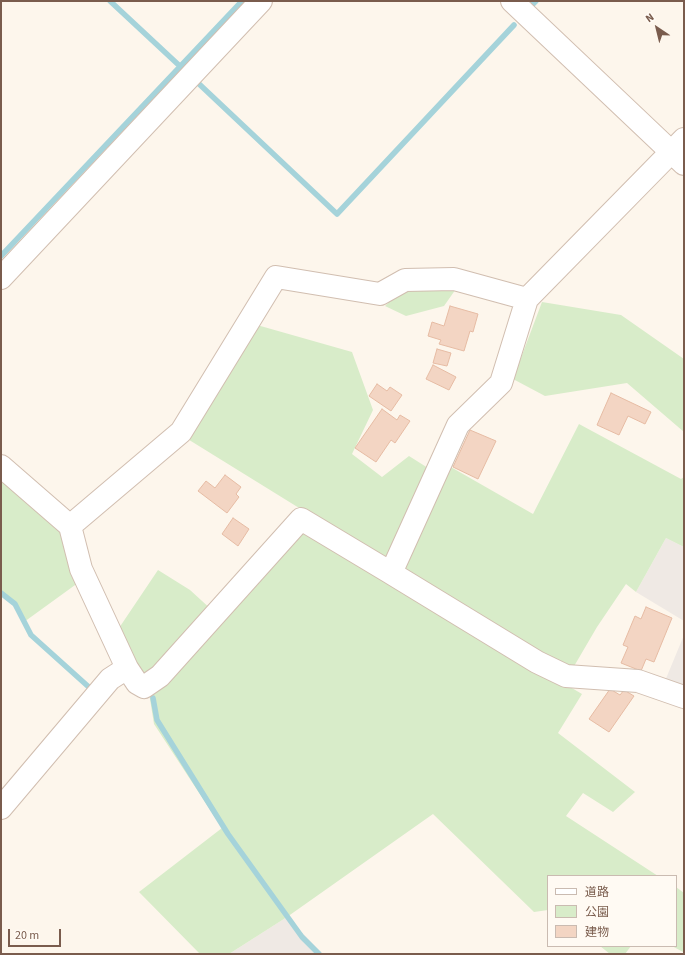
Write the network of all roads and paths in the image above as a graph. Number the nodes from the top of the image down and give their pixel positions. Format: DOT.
graph roads {
  1 [pos="261,1"];
  2 [pos="512,1"];
  3 [pos="680,152"];
  4 [pos="1,278"];
  5 [pos="527,299"];
  6 [pos="1,466"];
  7 [pos="70,526"];
  8 [pos="391,573"];
  9 [pos="127,668"];
  10 [pos="684,697"];
  11 [pos="1,808"];
  1 -- 4 [label="street"];
  2 -- 3 [label="street"];
  3 -- 5 [label="street"];
  5 -- 7 [label="street"];
  5 -- 8 [label="street"];
  6 -- 7 [label="street"];
  7 -- 9 [label="street"];
  8 -- 9 [label="street"];
  8 -- 10 [label="street"];
  9 -- 11 [label="street"];
}
